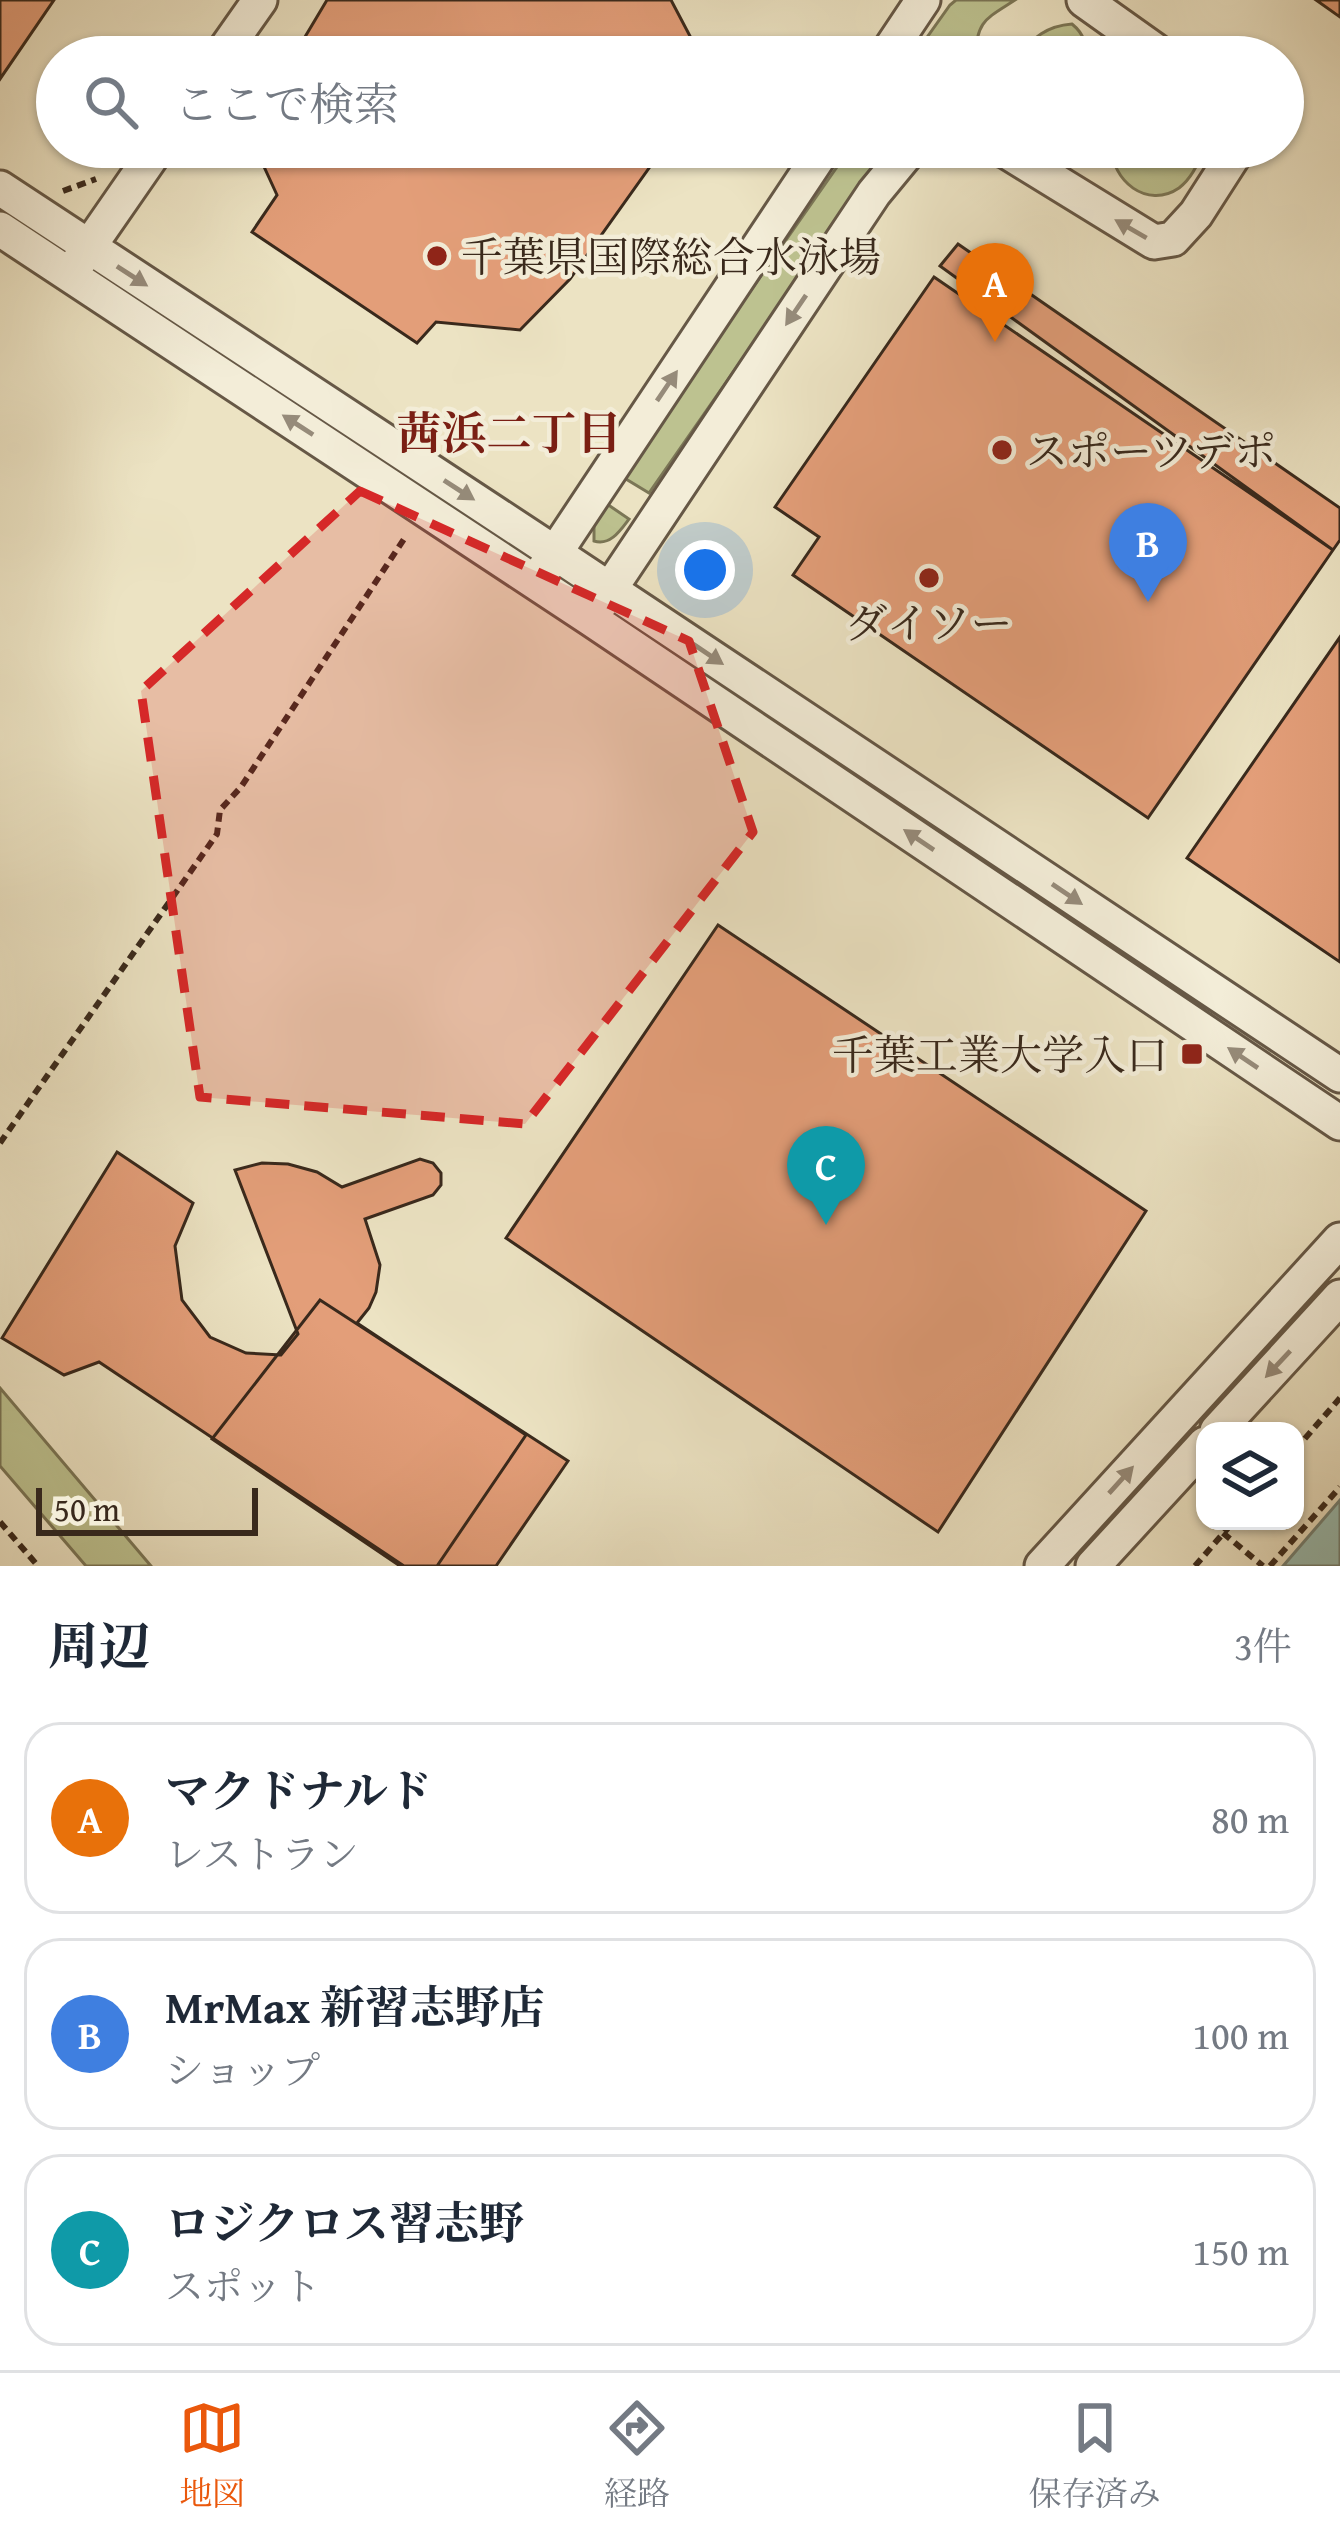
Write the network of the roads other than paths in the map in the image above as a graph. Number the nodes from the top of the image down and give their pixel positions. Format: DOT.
graph roads {
  1 [pos="260,0"];
  2 [pos="923,0"];
  3 [pos="1084,0"];
  4 [pos="235,36"];
  5 [pos="899,36"];
  6 [pos="1135,36"];
  7 [pos="143,168"];
  8 [pos="811,168"];
  9 [pos="895,168"];
  10 [pos="1034,168"];
  11 [pos="1226,168"];
  12 [pos="0,188"];
  13 [pos="0,230"];
  14 [pos="79,261"];
  15 [pos="555,553"];
  16 [pos="536,582"];
  17 [pos="610,590"];
  18 [pos="591,619"];
  19 [pos="1340,1076"];
  20 [pos="1340,1124"];
  21 [pos="1340,1240"];
  22 [pos="1340,1297"];
  23 [pos="1225,1422"];
  24 [pos="1196,1454"];
  25 [pos="1042,1566"];
  26 [pos="1093,1566"];
  1 -- 4 [label="street"];
  2 -- 5 [label="street"];
  3 -- 6 [label="street"];
  7 -- 14 [label="street"];
  15 -- 8 [label="street, one-way"];
  9 -- 17 [label="street, one-way"];
  11 -- 10 [label="street, one-way"];
  12 -- 14 [label="street"];
  13 -- 14 [label="street"];
  14 -- 15 [label="street, one-way"];
  16 -- 14 [label="street, one-way"];
  15 -- 16 [label="street"];
  15 -- 17 [label="street"];
  16 -- 18 [label="street"];
  17 -- 18 [label="street"];
  17 -- 19 [label="street, one-way"];
  20 -- 18 [label="street, one-way"];
  25 -- 21 [label="street, one-way"];
  22 -- 23 [label="street, one-way"];
  24 -- 26 [label="street"];
}
